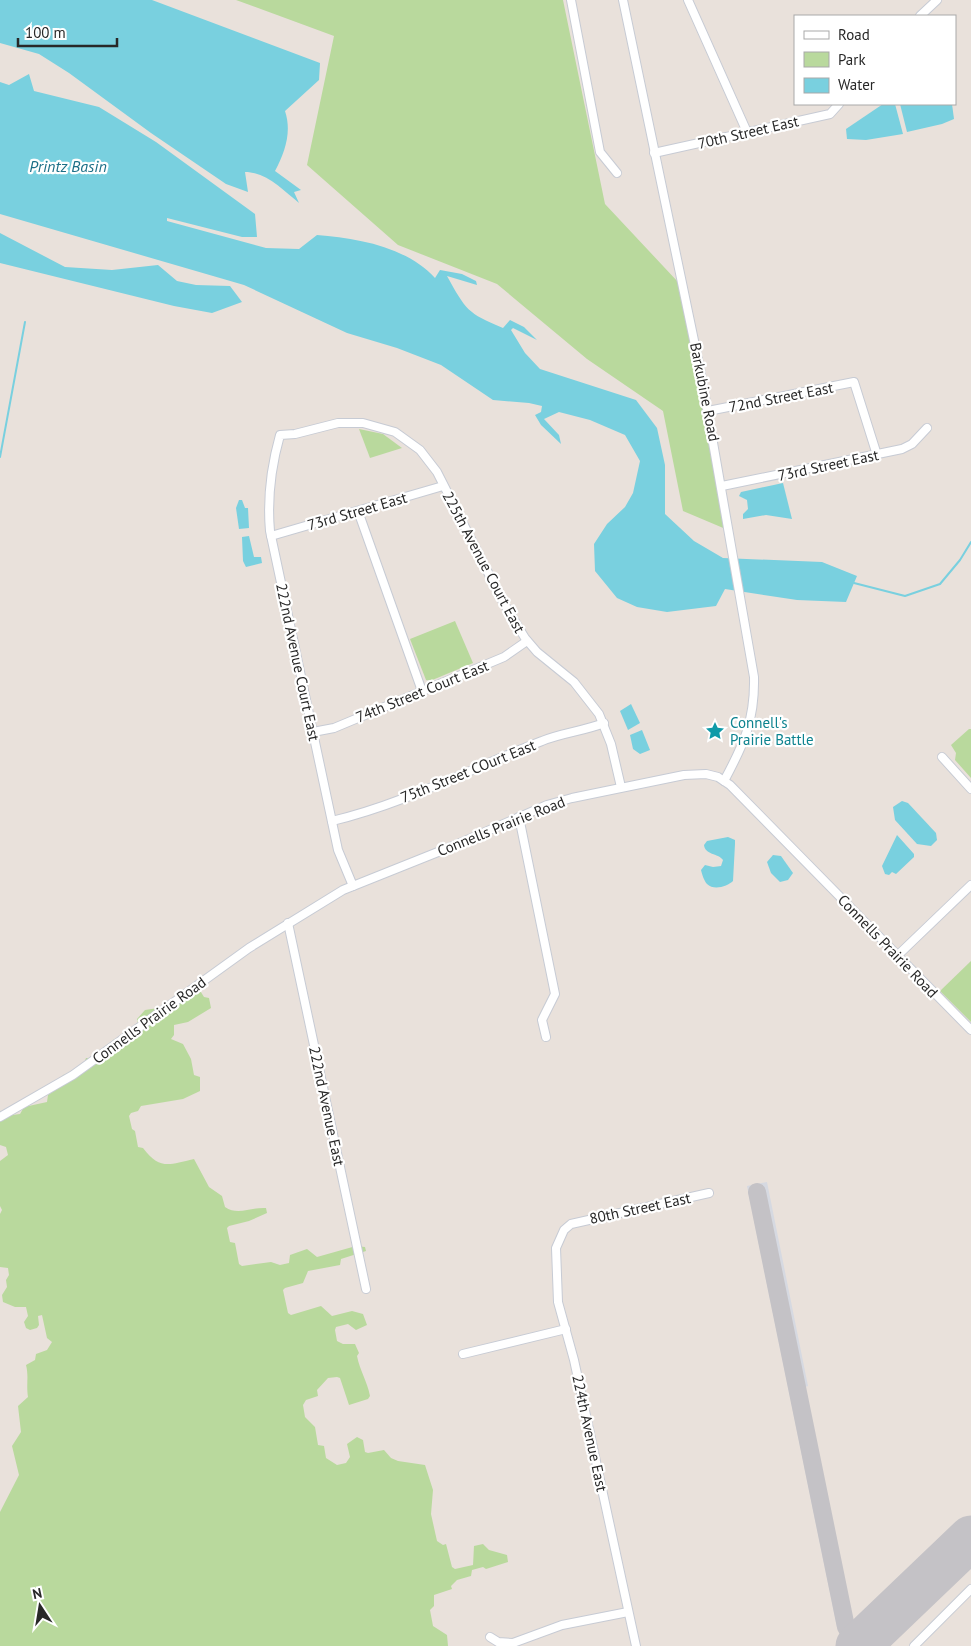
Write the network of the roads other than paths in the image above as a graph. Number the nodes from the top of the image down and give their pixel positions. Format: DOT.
graph roads {
  1 [pos="571,0"];
  2 [pos="623,0"];
  3 [pos="688,0"];
  4 [pos="937,0"];
  5 [pos="921,15"];
  6 [pos="838,105"];
  7 [pos="747,132"];
  8 [pos="654,154"];
  9 [pos="617,173"];
  10 [pos="708,411"];
  11 [pos="927,428"];
  12 [pos="405,437"];
  13 [pos="877,455"];
  14 [pos="444,486"];
  15 [pos="722,486"];
  16 [pos="358,511"];
  17 [pos="272,536"];
  18 [pos="528,641"];
  19 [pos="422,691"];
  20 [pos="604,723"];
  21 [pos="313,732"];
  22 [pos="942,757"];
  23 [pos="724,782"];
  24 [pos="621,787"];
  25 [pos="971,789"];
  26 [pos="519,818"];
  27 [pos="332,822"];
  28 [pos="971,885"];
  29 [pos="353,886"];
  30 [pos="288,923"];
  31 [pos="897,956"];
  32 [pos="971,1030"];
  33 [pos="546,1037"];
  34 [pos="0,1117"];
  35 [pos="710,1193"];
  36 [pos="571,1224"];
  37 [pos="366,1289"];
  38 [pos="566,1329"];
  39 [pos="463,1354"];
  40 [pos="971,1589"];
  41 [pos="628,1612"];
  42 [pos="490,1638"];
  43 [pos="636,1646"];
  44 [pos="914,1646"];
  1 -- 9 [label="street"];
  2 -- 8 [label="street, Barkubine Road"];
  3 -- 7 [label="street"];
  4 -- 5 [label="street"];
  6 -- 7 [label="street, 70th Street East"];
  7 -- 8 [label="street, 70th Street East"];
  8 -- 10 [label="street, Barkubine Road"];
  10 -- 13 [label="street, 72nd Street East"];
  10 -- 15 [label="street, Barkubine Road"];
  11 -- 13 [label="street, 73rd Street East"];
  12 -- 14 [label="street, 225th Avenue Court East"];
  12 -- 17 [label="street, 222nd Avenue Court East"];
  13 -- 15 [label="street, 73rd Street East"];
  14 -- 16 [label="street, 73rd Street East"];
  14 -- 18 [label="street, 225th Avenue Court East"];
  15 -- 23 [label="street, Barkubine Road"];
  16 -- 17 [label="street, 73rd Street East"];
  16 -- 19 [label="street"];
  17 -- 21 [label="street, 222nd Avenue Court East"];
  18 -- 19 [label="street, 74th Street Court East"];
  18 -- 20 [label="street, 225th Avenue Court East"];
  19 -- 21 [label="street, 74th Street Court East"];
  20 -- 24 [label="street, 225th Avenue Court East"];
  20 -- 27 [label="street, 75th Street COurt East"];
  21 -- 27 [label="street, 222nd Avenue Court East"];
  22 -- 25 [label="street"];
  23 -- 24 [label="street, Connells Prairie Road"];
  23 -- 31 [label="street, Connells Prairie Road"];
  24 -- 26 [label="street, Connells Prairie Road"];
  26 -- 29 [label="street, Connells Prairie Road"];
  26 -- 33 [label="street"];
  27 -- 29 [label="street, 222nd Avenue Court East"];
  28 -- 31 [label="street"];
  29 -- 30 [label="street, Connells Prairie Road"];
  30 -- 34 [label="street, Connells Prairie Road"];
  30 -- 37 [label="street, 222nd Avenue East"];
  31 -- 32 [label="street, Connells Prairie Road"];
  35 -- 36 [label="street, 80th Street East"];
  36 -- 38 [label="street, 224th Avenue East"];
  38 -- 39 [label="street"];
  38 -- 41 [label="street, 224th Avenue East"];
  40 -- 44 [label="street"];
  41 -- 42 [label="street"];
  41 -- 43 [label="street, 224th Avenue East"];
}
